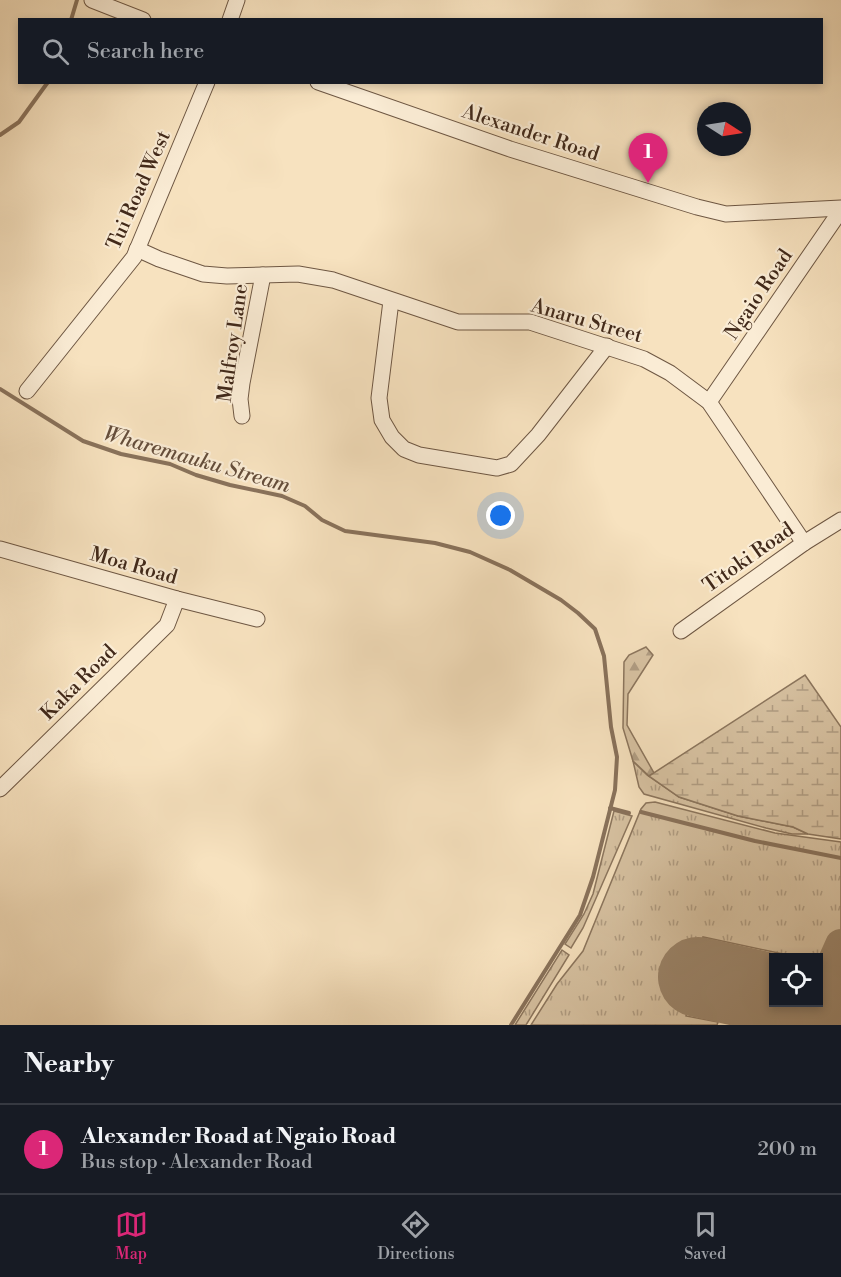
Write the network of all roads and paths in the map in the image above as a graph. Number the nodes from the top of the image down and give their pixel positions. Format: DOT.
graph roads {
  1 [pos="92,0"];
  2 [pos="237,0"];
  3 [pos="138,18"];
  4 [pos="231,18"];
  5 [pos="206,84"];
  6 [pos="324,84"];
  7 [pos="841,209"];
  8 [pos="137,249"];
  9 [pos="263,276"];
  10 [pos="391,301"];
  11 [pos="606,346"];
  12 [pos="27,391"];
  13 [pos="709,402"];
  14 [pos="242,416"];
  15 [pos="838,527"];
  16 [pos="804,543"];
  17 [pos="0,549"];
  18 [pos="177,599"];
  19 [pos="256,619"];
  20 [pos="681,631"];
  21 [pos="0,789"];
  1 -- 3 [label="street"];
  2 -- 4 [label="street"];
  5 -- 8 [label="street, Tui Road West"];
  6 -- 7 [label="street, Alexander Road"];
  7 -- 13 [label="street, Ngaio Road"];
  8 -- 9 [label="street, Anaru Street"];
  8 -- 12 [label="street, Tui Road West"];
  9 -- 10 [label="street, Anaru Street"];
  9 -- 14 [label="street, Malfroy Lane"];
  10 -- 11 [label="street, Anaru Street"];
  10 -- 11 [label="street"];
  11 -- 13 [label="street, Anaru Street"];
  13 -- 16 [label="street, Anaru Street"];
  15 -- 16 [label="street, Titoki Road"];
  16 -- 20 [label="street, Titoki Road"];
  17 -- 18 [label="street, Moa Road"];
  18 -- 19 [label="street, Moa Road"];
  18 -- 21 [label="street, Kaka Road"];
}
